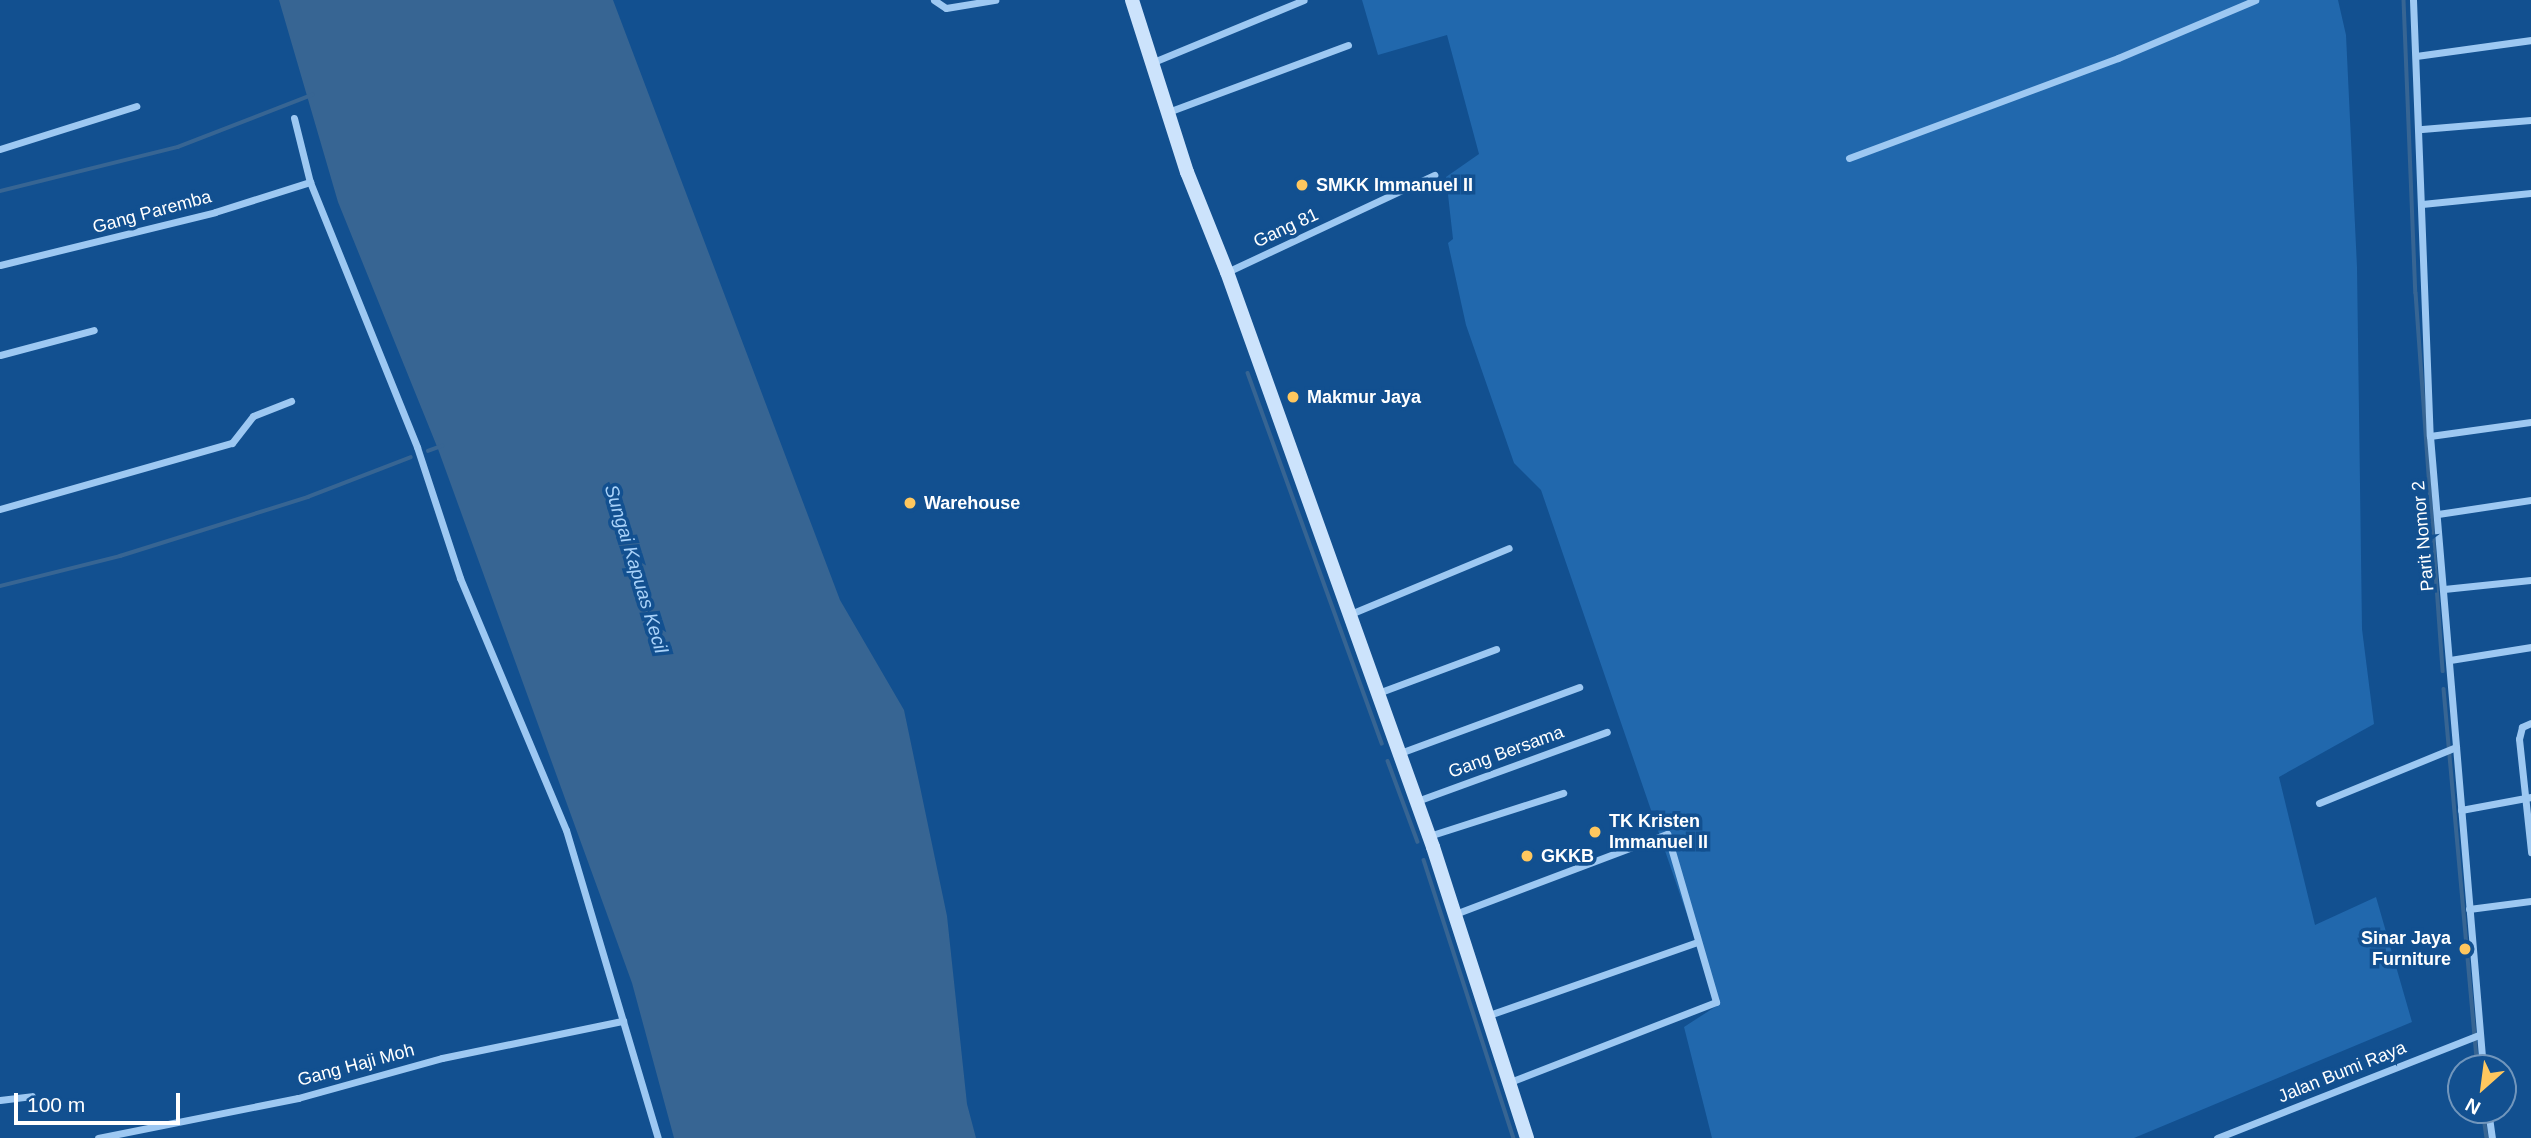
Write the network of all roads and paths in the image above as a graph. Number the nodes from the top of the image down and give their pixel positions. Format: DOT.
graph roads {
  1 [pos="934,0"];
  2 [pos="995,0"];
  3 [pos="1132,0"];
  4 [pos="1304,0"];
  5 [pos="2255,0"];
  6 [pos="2413,0"];
  7 [pos="2531,40"];
  8 [pos="1348,45"];
  9 [pos="2416,56"];
  10 [pos="1150,63"];
  11 [pos="136,106"];
  12 [pos="1167,112"];
  13 [pos="294,118"];
  14 [pos="2531,120"];
  15 [pos="2421,129"];
  16 [pos="0,149"];
  17 [pos="1849,158"];
  18 [pos="1434,175"];
  19 [pos="310,182"];
  20 [pos="2531,192"];
  21 [pos="2422,204"];
  22 [pos="0,265"];
  23 [pos="1227,272"];
  24 [pos="94,330"];
  25 [pos="0,355"];
  26 [pos="292,401"];
  27 [pos="2531,422"];
  28 [pos="2430,436"];
  29 [pos="2531,500"];
  30 [pos="0,509"];
  31 [pos="2438,514"];
  32 [pos="1509,548"];
  33 [pos="2531,580"];
  34 [pos="2444,589"];
  35 [pos="1348,616"];
  36 [pos="2531,648"];
  37 [pos="1496,649"];
  38 [pos="2450,660"];
  39 [pos="1579,687"];
  40 [pos="1376,694"];
  41 [pos="2531,723"];
  42 [pos="1607,732"];
  43 [pos="2456,747"];
  44 [pos="1397,754"];
  45 [pos="1563,793"];
  46 [pos="2528,797"];
  47 [pos="1415,802"];
  48 [pos="2319,803"];
  49 [pos="2461,810"];
  50 [pos="1429,836"];
  51 [pos="2531,852"];
  52 [pos="2531,901"];
  53 [pos="2469,909"];
  54 [pos="1454,915"];
  55 [pos="1697,942"];
  56 [pos="1489,1015"];
  57 [pos="623,1021"];
  58 [pos="2479,1035"];
  59 [pos="2481,1054"];
  60 [pos="1510,1082"];
  61 [pos="32,1096"];
  62 [pos="0,1100"];
  63 [pos="97,1138"];
  64 [pos="658,1138"];
  65 [pos="1527,1138"];
  66 [pos="2217,1138"];
  1 -- 2 [label="street"];
  3 -- 10 [label="main road"];
  4 -- 10 [label="street"];
  5 -- 17 [label="street"];
  6 -- 9 [label="street, Parit Nomor 2"];
  7 -- 9 [label="street"];
  8 -- 12 [label="street"];
  9 -- 15 [label="street, Parit Nomor 2"];
  10 -- 12 [label="main road"];
  11 -- 16 [label="street"];
  12 -- 23 [label="main road"];
  13 -- 19 [label="street"];
  14 -- 15 [label="street"];
  15 -- 21 [label="street, Parit Nomor 2"];
  18 -- 23 [label="street, Gang 81"];
  19 -- 22 [label="street, Gang Paremba"];
  19 -- 57 [label="street"];
  20 -- 21 [label="street"];
  21 -- 28 [label="street, Parit Nomor 2"];
  23 -- 35 [label="main road"];
  24 -- 25 [label="street"];
  26 -- 30 [label="street"];
  27 -- 28 [label="street"];
  28 -- 31 [label="street, Parit Nomor 2"];
  29 -- 31 [label="street"];
  31 -- 34 [label="street, Parit Nomor 2"];
  32 -- 35 [label="street"];
  33 -- 34 [label="street"];
  34 -- 38 [label="street, Parit Nomor 2"];
  35 -- 40 [label="main road"];
  36 -- 38 [label="street"];
  37 -- 40 [label="street"];
  38 -- 43 [label="street, Parit Nomor 2"];
  39 -- 44 [label="street"];
  40 -- 44 [label="main road"];
  41 -- 46 [label="street"];
  42 -- 47 [label="street, Gang Bersama"];
  43 -- 48 [label="street"];
  43 -- 49 [label="street, Parit Nomor 2"];
  44 -- 47 [label="main road"];
  45 -- 50 [label="street"];
  46 -- 49 [label="street"];
  46 -- 51 [label="street"];
  47 -- 50 [label="main road"];
  49 -- 53 [label="street, Parit Nomor 2"];
  50 -- 54 [label="main road"];
  52 -- 53 [label="street"];
  53 -- 58 [label="street, Parit Nomor 2"];
  54 -- 55 [label="street"];
  54 -- 56 [label="main road"];
  55 -- 56 [label="street"];
  55 -- 60 [label="street"];
  56 -- 60 [label="main road"];
  57 -- 63 [label="street, Gang Haji Moh"];
  57 -- 64 [label="street"];
  58 -- 59 [label="street, Parit Nomor 2"];
  58 -- 66 [label="street, Jalan Bumi Raya"];
  60 -- 65 [label="main road"];
  61 -- 62 [label="street"];
}
